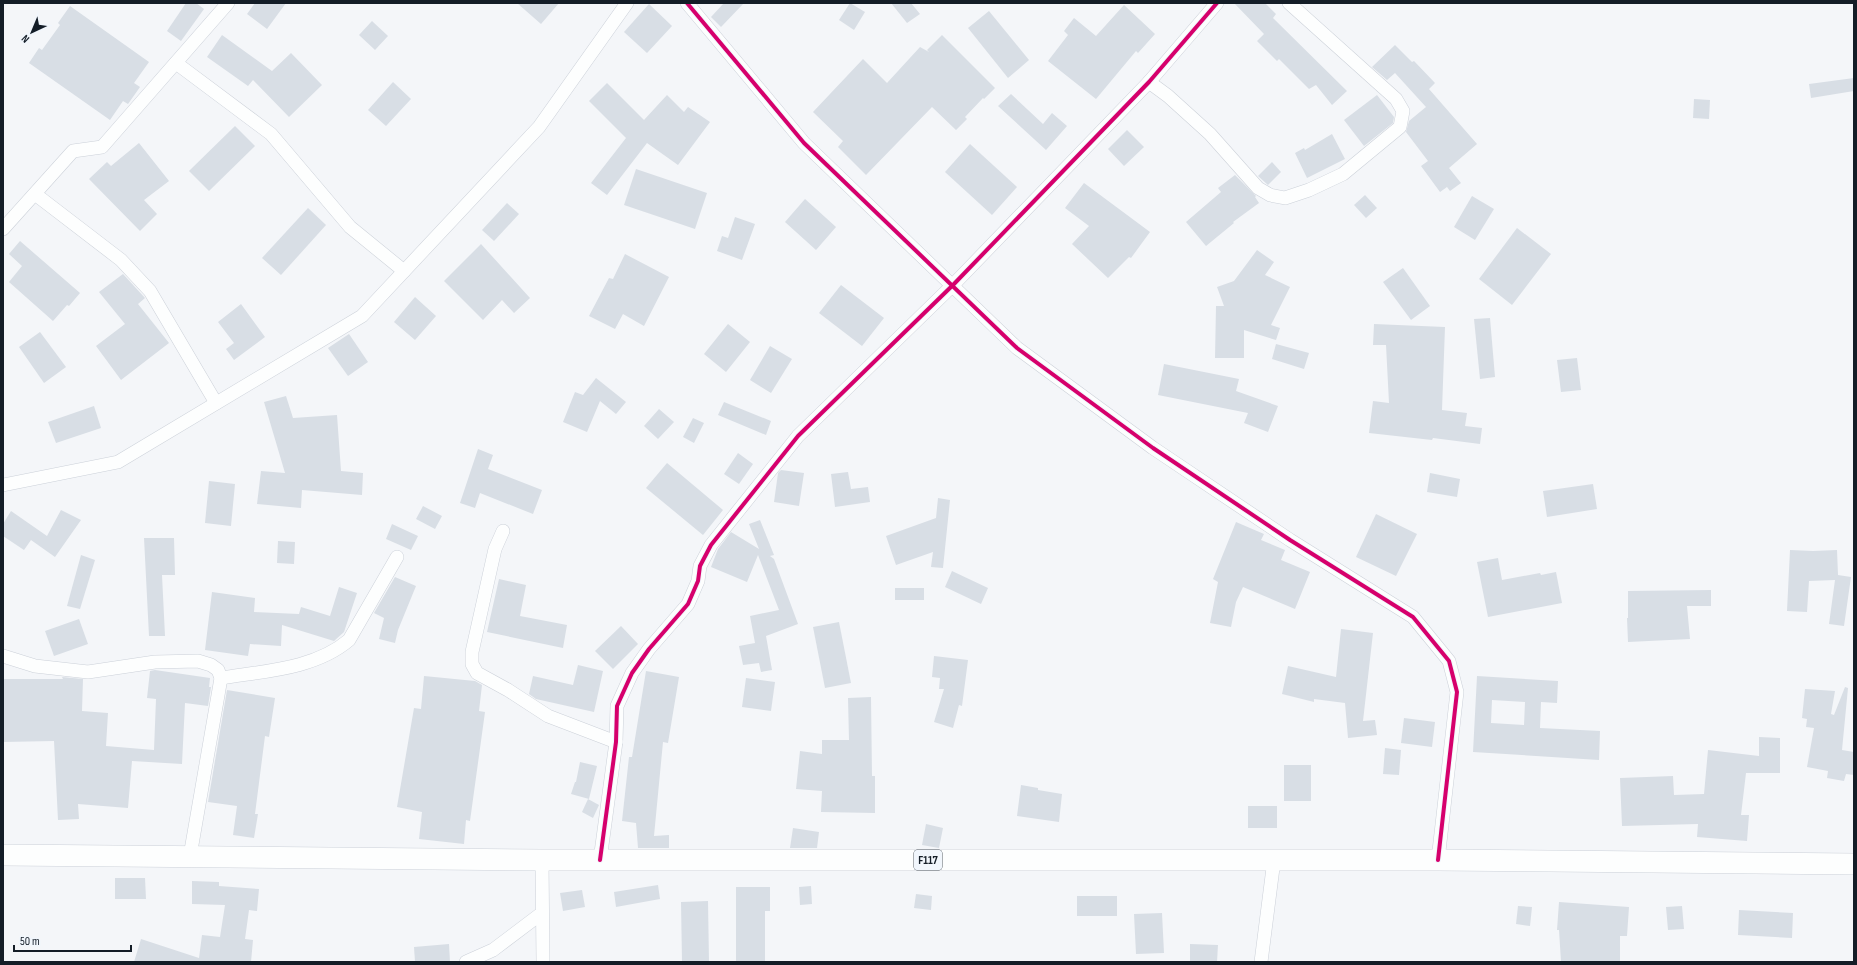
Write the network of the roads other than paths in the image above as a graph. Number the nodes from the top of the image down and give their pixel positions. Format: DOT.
graph roads {
  1 [pos="228,3"];
  2 [pos="627,3"];
  3 [pos="687,3"];
  4 [pos="1217,3"];
  5 [pos="1289,3"];
  6 [pos="176,63"];
  7 [pos="1149,82"];
  8 [pos="35,194"];
  9 [pos="3,229"];
  10 [pos="404,271"];
  11 [pos="953,285"];
  12 [pos="216,403"];
  13 [pos="3,485"];
  14 [pos="503,531"];
  15 [pos="397,557"];
  16 [pos="3,656"];
  17 [pos="221,678"];
  18 [pos="616,742"];
  19 [pos="3,855"];
  20 [pos="190,856"];
  21 [pos="542,860"];
  22 [pos="600,860"];
  23 [pos="1274,860"];
  24 [pos="1438,860"];
  25 [pos="1854,864"];
  26 [pos="542,913"];
  27 [pos="466,962"];
  28 [pos="543,962"];
  29 [pos="1261,962"];
  1 -- 6 [label="street"];
  2 -- 10 [label="street"];
  3 -- 11 [label="street"];
  4 -- 7 [label="street"];
  5 -- 7 [label="street"];
  6 -- 8 [label="street"];
  6 -- 10 [label="street"];
  7 -- 11 [label="street"];
  8 -- 9 [label="street"];
  8 -- 12 [label="street"];
  10 -- 12 [label="street"];
  11 -- 18 [label="street"];
  11 -- 24 [label="street"];
  12 -- 13 [label="street"];
  14 -- 18 [label="street"];
  15 -- 17 [label="street"];
  16 -- 17 [label="street"];
  17 -- 20 [label="street"];
  18 -- 22 [label="street"];
  19 -- 20 [label="main road, F117"];
  20 -- 21 [label="main road, F117"];
  21 -- 22 [label="main road, F117"];
  21 -- 26 [label="street"];
  22 -- 23 [label="main road, F117"];
  23 -- 24 [label="main road, F117"];
  23 -- 29 [label="street"];
  24 -- 25 [label="main road, F117"];
  26 -- 27 [label="street"];
  26 -- 28 [label="street"];
}
